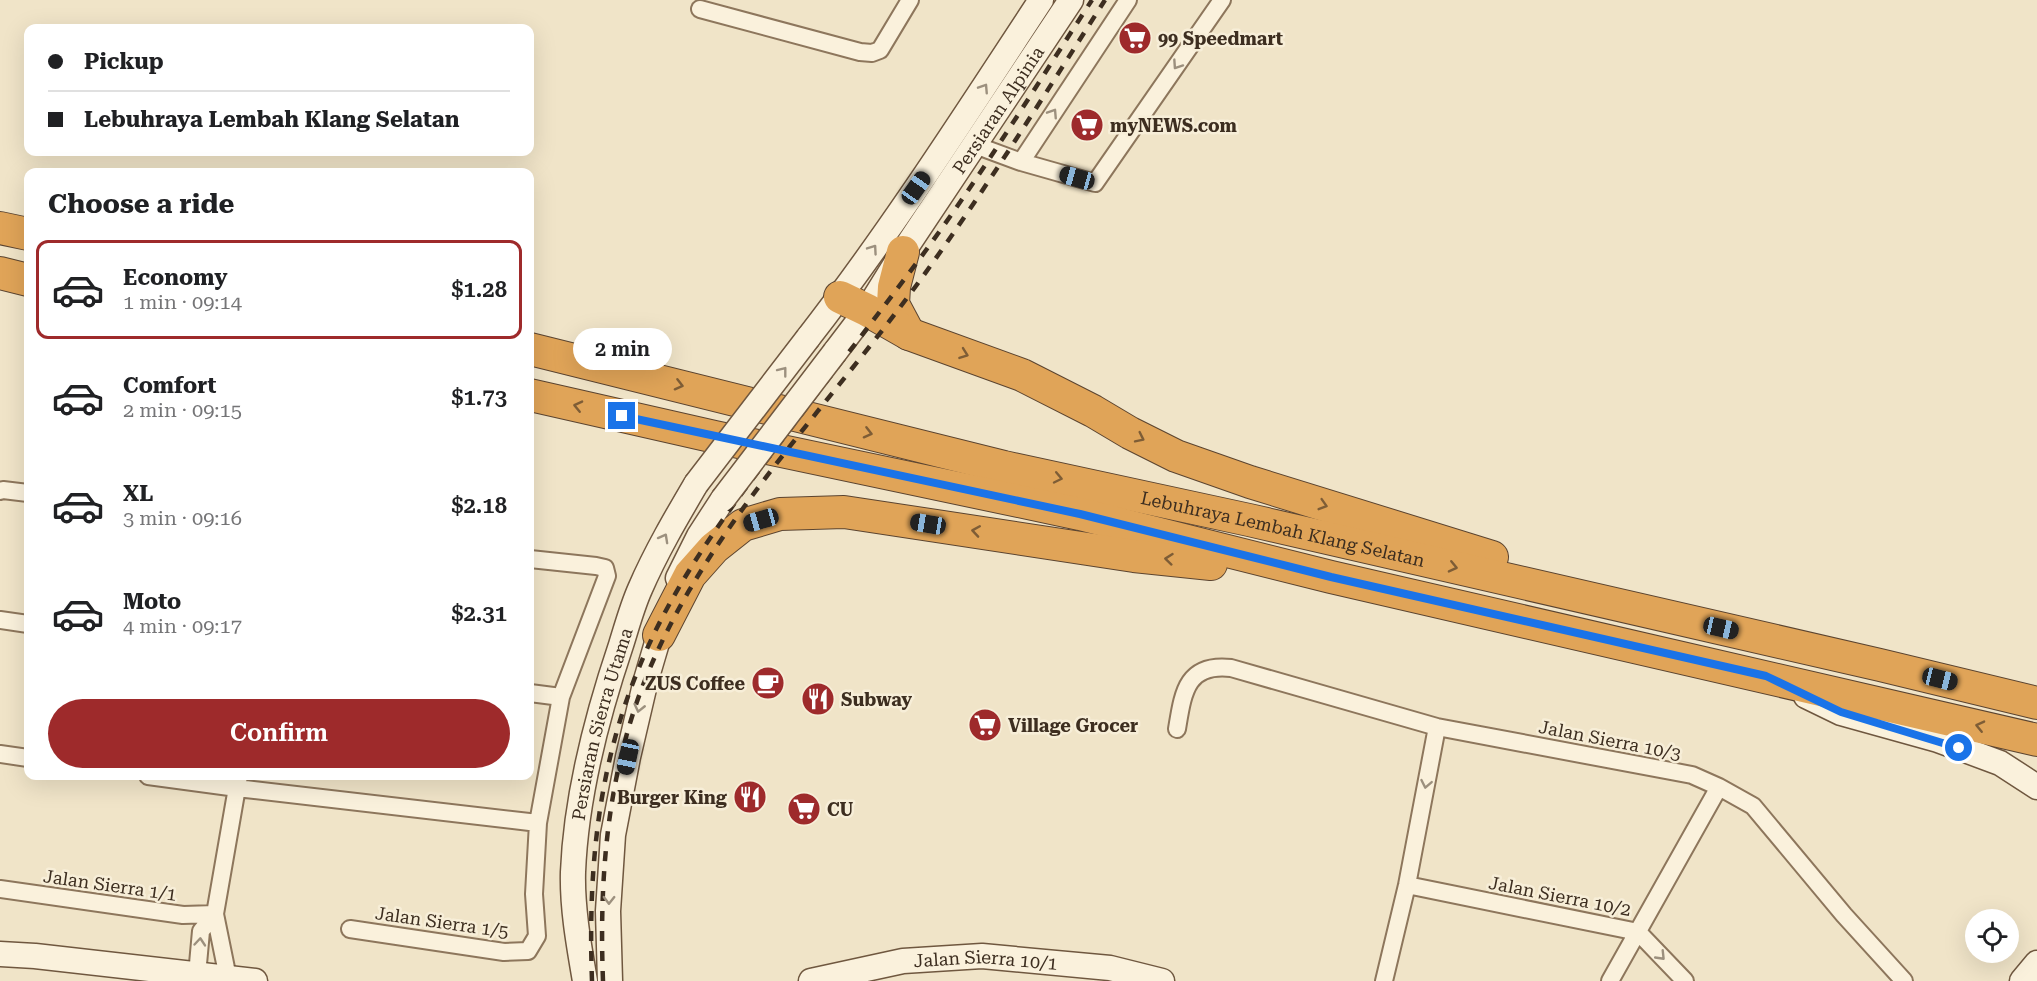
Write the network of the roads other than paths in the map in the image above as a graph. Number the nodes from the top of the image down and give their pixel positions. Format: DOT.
graph roads {
  1 [pos="910,0"];
  2 [pos="1041,0"];
  3 [pos="1071,0"];
  4 [pos="1128,0"];
  5 [pos="1222,0"];
  6 [pos="700,9"];
  7 [pos="975,145"];
  8 [pos="1021,162"];
  9 [pos="0,228"];
  10 [pos="24,233"];
  11 [pos="903,252"];
  12 [pos="0,273"];
  13 [pos="24,279"];
  14 [pos="854,303"];
  15 [pos="909,334"];
  16 [pos="534,350"];
  17 [pos="534,396"];
  18 [pos="2,490"];
  19 [pos="24,493"];
  20 [pos="534,559"];
  21 [pos="1331,577"];
  22 [pos="0,620"];
  23 [pos="24,623"];
  24 [pos="659,635"];
  25 [pos="1880,665"];
  26 [pos="1766,676"];
  27 [pos="534,694"];
  28 [pos="561,697"];
  29 [pos="2037,703"];
  30 [pos="1437,727"];
  31 [pos="1177,729"];
  32 [pos="2037,740"];
  33 [pos="0,754"];
  34 [pos="24,757"];
  35 [pos="208,780"];
  36 [pos="238,782"];
  37 [pos="1719,787"];
  38 [pos="2037,787"];
  39 [pos="538,823"];
  40 [pos="1407,885"];
  41 [pos="0,889"];
  42 [pos="215,914"];
  43 [pos="350,929"];
  44 [pos="1638,932"];
  45 [pos="609,946"];
  46 [pos="0,954"];
  47 [pos="2037,963"];
  48 [pos="197,975"];
  49 [pos="228,978"];
  50 [pos="255,981"];
  51 [pos="585,981"];
  52 [pos="610,981"];
  53 [pos="622,981"];
  54 [pos="811,981"];
  55 [pos="1162,981"];
  56 [pos="1384,981"];
  57 [pos="1610,981"];
  58 [pos="1685,981"];
  59 [pos="1904,981"];
  60 [pos="2022,981"];
  1 -- 6 [label="street"];
  14 -- 2 [label="main road, Persiaran Alpinia, one-way"];
  3 -- 7 [label="main road, Persiaran Alpinia"];
  8 -- 4 [label="street, one-way"];
  5 -- 8 [label="street, one-way"];
  7 -- 8 [label="street"];
  7 -- 11 [label="main road, Persiaran Alpinia"];
  9 -- 10 [label="highway"];
  11 -- 14 [label="main road, Persiaran Alpinia"];
  11 -- 15 [label="highway"];
  12 -- 13 [label="highway"];
  14 -- 15 [label="highway"];
  14 -- 24 [label="main road, Persiaran Sierra Utama, bridge"];
  51 -- 14 [label="main road, Persiaran Sierra Utama, one-way, bridge"];
  15 -- 25 [label="highway, one-way"];
  16 -- 25 [label="highway, Lebuhraya Lembah Klang Selatan, one-way"];
  21 -- 17 [label="highway, Lebuhraya Lembah Klang Selatan, one-way"];
  18 -- 19 [label="street"];
  20 -- 28 [label="street"];
  21 -- 24 [label="highway, one-way"];
  21 -- 26 [label="highway, Lebuhraya Lembah Klang Selatan"];
  22 -- 23 [label="street"];
  24 -- 45 [label="main road, Persiaran Sierra Utama, one-way"];
  25 -- 29 [label="highway, Lebuhraya Lembah Klang Selatan"];
  32 -- 26 [label="highway, Lebuhraya Lembah Klang Selatan, one-way"];
  26 -- 38 [label="main road"];
  27 -- 28 [label="street"];
  28 -- 39 [label="street"];
  30 -- 31 [label="street, Jalan Sierra 10/3"];
  30 -- 37 [label="street, Jalan Sierra 10/3"];
  30 -- 40 [label="street, one-way"];
  33 -- 34 [label="street"];
  35 -- 36 [label="street"];
  36 -- 39 [label="street"];
  36 -- 42 [label="street"];
  37 -- 44 [label="street"];
  37 -- 59 [label="street, Jalan Sierra 10/3"];
  39 -- 43 [label="street, Jalan Sierra 1/5"];
  40 -- 44 [label="street, Jalan Sierra 10/2"];
  40 -- 56 [label="street"];
  41 -- 42 [label="street, Jalan Sierra 1/1"];
  48 -- 42 [label="street, one-way"];
  42 -- 49 [label="street"];
  44 -- 57 [label="street"];
  44 -- 58 [label="street, Jalan Sierra 10/2, one-way"];
  45 -- 52 [label="main road, Persiaran Sierra Utama"];
  45 -- 53 [label="main road"];
  46 -- 48 [label="main road"];
  47 -- 60 [label="main road"];
  48 -- 49 [label="main road"];
  49 -- 50 [label="main road"];
  54 -- 55 [label="main road, Jalan Sierra 10/1"];
}
